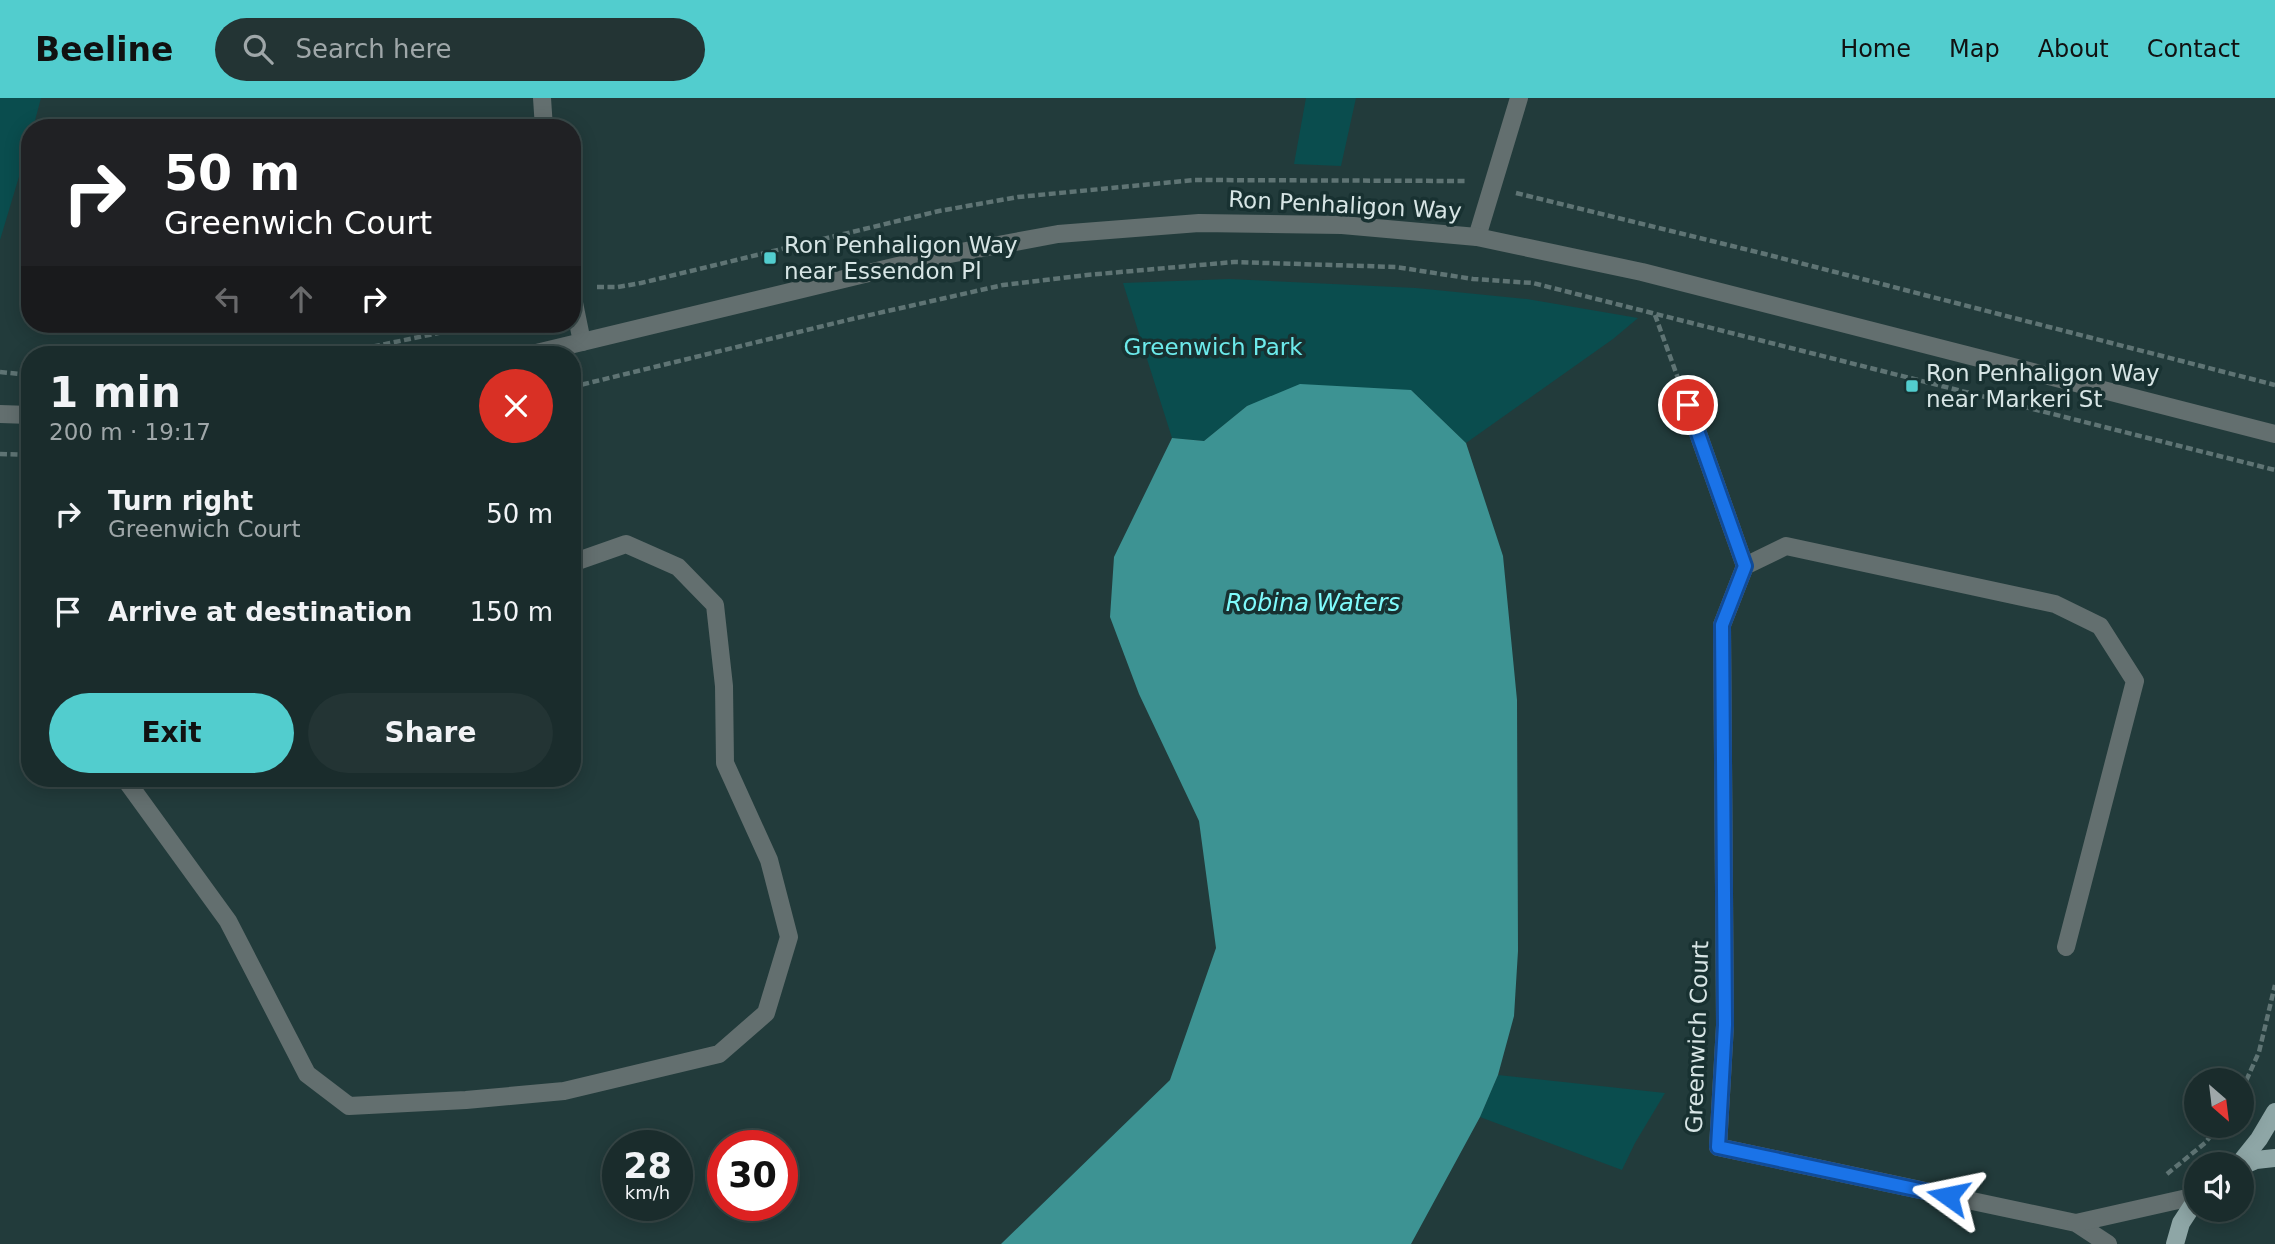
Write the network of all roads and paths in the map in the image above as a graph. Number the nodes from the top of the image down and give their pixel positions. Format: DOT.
graph roads {
  1 [pos="542,98"];
  2 [pos="1519,98"];
  3 [pos="543,119"];
  4 [pos="1477,237"];
  5 [pos="1655,315"];
  6 [pos="438,333"];
  7 [pos="580,333"];
  8 [pos="582,342"];
  9 [pos="376,346"];
  10 [pos="565,346"];
  11 [pos="0,372"];
  12 [pos="21,374"];
  13 [pos="581,385"];
  14 [pos="1688,405"];
  15 [pos="0,414"];
  16 [pos="21,415"];
  17 [pos="2275,435"];
  18 [pos="0,454"];
  19 [pos="21,455"];
  20 [pos="2275,470"];
  21 [pos="581,560"];
  22 [pos="1745,566"];
  23 [pos="131,787"];
  24 [pos="2066,947"];
  25 [pos="2275,985"];
  26 [pos="2252,1068"];
  27 [pos="2275,1112"];
  28 [pos="2209,1138"];
  29 [pos="2250,1152"];
  30 [pos="2275,1158"];
  31 [pos="2254,1161"];
  32 [pos="2159,1180"];
  33 [pos="2184,1200"];
  34 [pos="2184,1218"];
  35 [pos="2076,1223"];
  36 [pos="2108,1244"];
  37 [pos="2175,1244"];
  1 -- 3 [label="street"];
  2 -- 4 [label="street"];
  4 -- 8 [label="street, Ron Penhaligon Way"];
  4 -- 17 [label="street, Ron Penhaligon Way"];
  5 -- 13 [label="path"];
  5 -- 14 [label="path"];
  5 -- 20 [label="path"];
  6 -- 9 [label="path"];
  7 -- 8 [label="street"];
  8 -- 10 [label="street, Ron Penhaligon Way"];
  11 -- 12 [label="path"];
  14 -- 22 [label="street"];
  15 -- 16 [label="street"];
  18 -- 19 [label="path"];
  21 -- 23 [label="street"];
  22 -- 24 [label="street"];
  22 -- 35 [label="street, Greenwich Court"];
  25 -- 26 [label="path"];
  27 -- 29 [label="main road"];
  28 -- 32 [label="path"];
  30 -- 31 [label="main road"];
  33 -- 35 [label="street, Greenwich Court"];
  34 -- 37 [label="main road"];
  35 -- 36 [label="street, Greenwich Court"];
}
